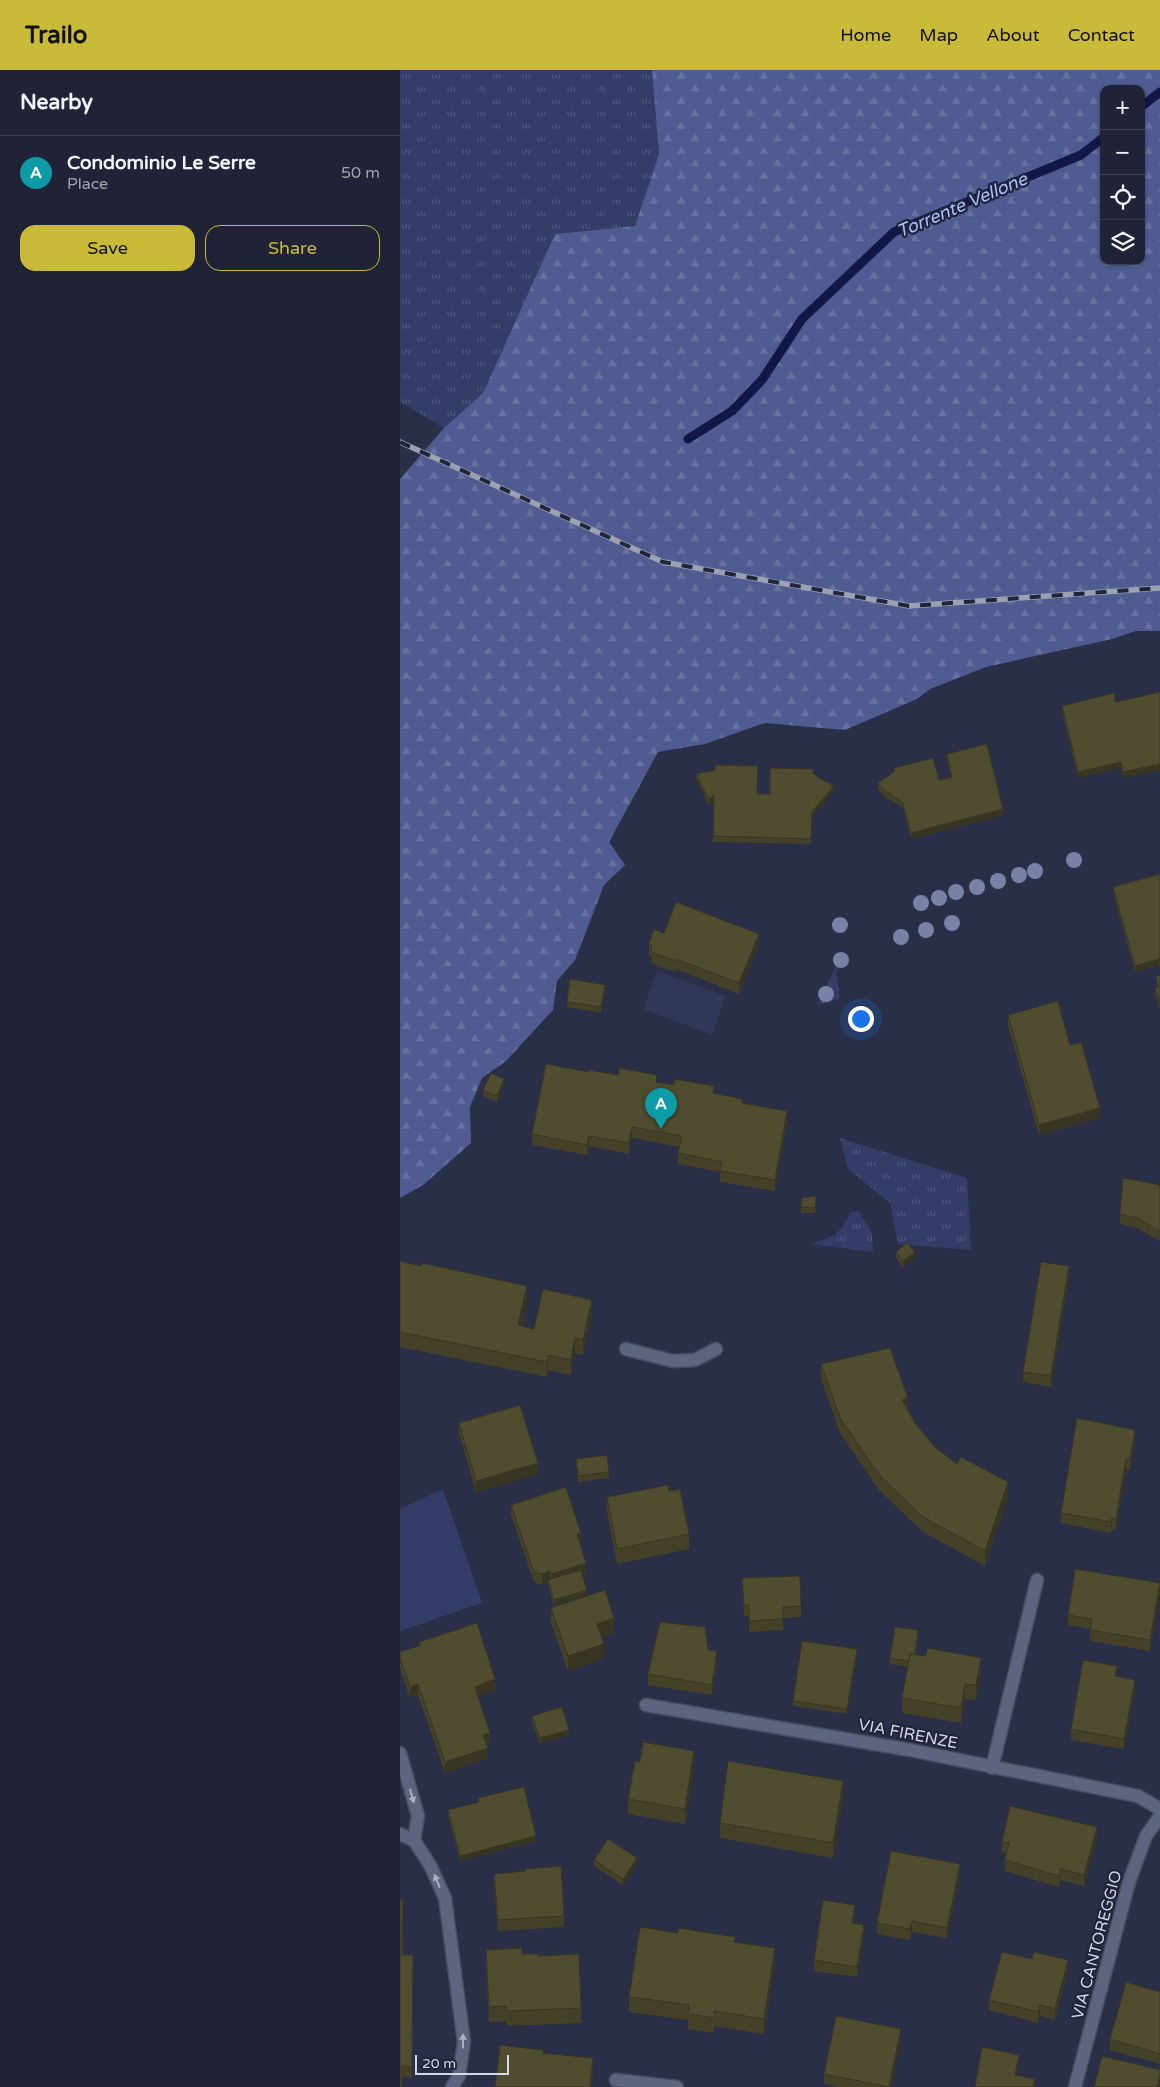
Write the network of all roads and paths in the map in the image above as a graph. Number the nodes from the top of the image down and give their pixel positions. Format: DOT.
graph roads {
  1 [pos="626,1349"];
  2 [pos="716,1349"];
  3 [pos="1038,1580"];
  4 [pos="646,1705"];
  5 [pos="400,1753"];
  6 [pos="992,1768"];
  7 [pos="1160,1808"];
  8 [pos="1160,1816"];
  9 [pos="400,1834"];
  10 [pos="414,1840"];
  11 [pos="616,2080"];
  12 [pos="452,2087"];
  13 [pos="677,2087"];
  14 [pos="1075,2087"];
  1 -- 2 [label="street"];
  3 -- 6 [label="street"];
  4 -- 6 [label="street, VIA FIRENZE"];
  5 -- 10 [label="street, one-way"];
  6 -- 7 [label="street, VIA FIRENZE"];
  8 -- 14 [label="street, VIA CANTOREGGIO"];
  9 -- 10 [label="street"];
  12 -- 10 [label="street, one-way"];
  11 -- 13 [label="street"];
}
